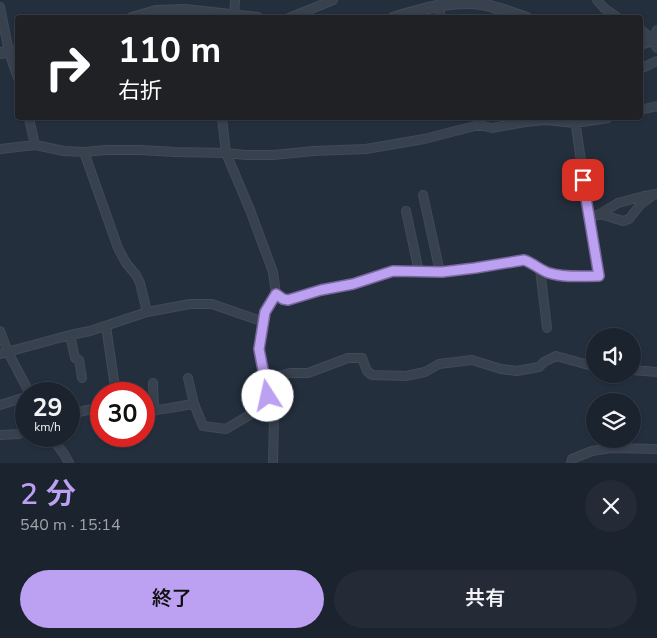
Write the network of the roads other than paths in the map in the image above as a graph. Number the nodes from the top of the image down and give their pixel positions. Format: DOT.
graph roads {
  1 [pos="235,0"];
  2 [pos="334,0"];
  3 [pos="597,0"];
  4 [pos="440,4"];
  5 [pos="0,7"];
  6 [pos="142,15"];
  7 [pos="226,15"];
  8 [pos="234,15"];
  9 [pos="296,15"];
  10 [pos="403,15"];
  11 [pos="440,15"];
  12 [pos="517,15"];
  13 [pos="614,15"];
  14 [pos="643,31"];
  15 [pos="656,39"];
  16 [pos="643,43"];
  17 [pos="9,52"];
  18 [pos="657,61"];
  19 [pos="643,68"];
  20 [pos="15,69"];
  21 [pos="657,106"];
  22 [pos="643,109"];
  23 [pos="29,120"];
  24 [pos="222,120"];
  25 [pos="575,120"];
  26 [pos="478,121"];
  27 [pos="35,146"];
  28 [pos="0,149"];
  29 [pos="84,152"];
  30 [pos="226,153"];
  31 [pos="655,194"];
  32 [pos="423,195"];
  33 [pos="406,211"];
  34 [pos="600,214"];
  35 [pos="589,218"];
  36 [pos="540,269"];
  37 [pos="419,272"];
  38 [pos="440,272"];
  39 [pos="276,294"];
  40 [pos="147,312"];
  41 [pos="264,322"];
  42 [pos="106,326"];
  43 [pos="547,328"];
  44 [pos="0,332"];
  45 [pos="70,335"];
  46 [pos="8,352"];
  47 [pos="0,354"];
  48 [pos="586,364"];
  49 [pos="641,371"];
  50 [pos="657,372"];
  51 [pos="82,378"];
  52 [pos="188,378"];
  53 [pos="24,382"];
  54 [pos="114,382"];
  55 [pos="266,382"];
  56 [pos="15,400"];
  57 [pos="194,404"];
  58 [pos="268,404"];
  59 [pos="0,405"];
  60 [pos="155,411"];
  61 [pos="0,434"];
  62 [pos="15,434"];
  63 [pos="59,447"];
  64 [pos="657,449"];
  65 [pos="69,463"];
  66 [pos="273,463"];
  67 [pos="571,463"];
  1 -- 8 [label="street"];
  2 -- 9 [label="street"];
  3 -- 13 [label="street"];
  4 -- 10 [label="street"];
  4 -- 11 [label="street"];
  4 -- 12 [label="street"];
  5 -- 17 [label="street"];
  6 -- 7 [label="street"];
  14 -- 15 [label="street"];
  15 -- 16 [label="street"];
  17 -- 20 [label="street"];
  18 -- 19 [label="street"];
  21 -- 22 [label="street"];
  23 -- 27 [label="street"];
  24 -- 30 [label="street"];
  25 -- 26 [label="street"];
  25 -- 35 [label="street"];
  26 -- 30 [label="street"];
  27 -- 28 [label="street"];
  27 -- 29 [label="street"];
  29 -- 30 [label="street"];
  29 -- 40 [label="street"];
  30 -- 39 [label="street"];
  31 -- 34 [label="street"];
  31 -- 34 [label="street"];
  32 -- 38 [label="street"];
  33 -- 37 [label="street"];
  34 -- 35 [label="street"];
  35 -- 36 [label="street"];
  36 -- 38 [label="street"];
  36 -- 43 [label="street"];
  37 -- 38 [label="street"];
  37 -- 39 [label="street"];
  39 -- 41 [label="street"];
  40 -- 41 [label="street"];
  40 -- 42 [label="street"];
  41 -- 55 [label="street"];
  42 -- 45 [label="street"];
  42 -- 54 [label="street"];
  44 -- 46 [label="street"];
  45 -- 46 [label="street"];
  45 -- 51 [label="street"];
  46 -- 47 [label="street"];
  46 -- 53 [label="street"];
  48 -- 55 [label="street"];
  49 -- 50 [label="street"];
  52 -- 57 [label="street"];
  55 -- 58 [label="street"];
  56 -- 59 [label="street"];
  57 -- 58 [label="street"];
  57 -- 60 [label="street"];
  58 -- 66 [label="street"];
  61 -- 62 [label="street"];
  63 -- 65 [label="street"];
  64 -- 67 [label="street"];
}
